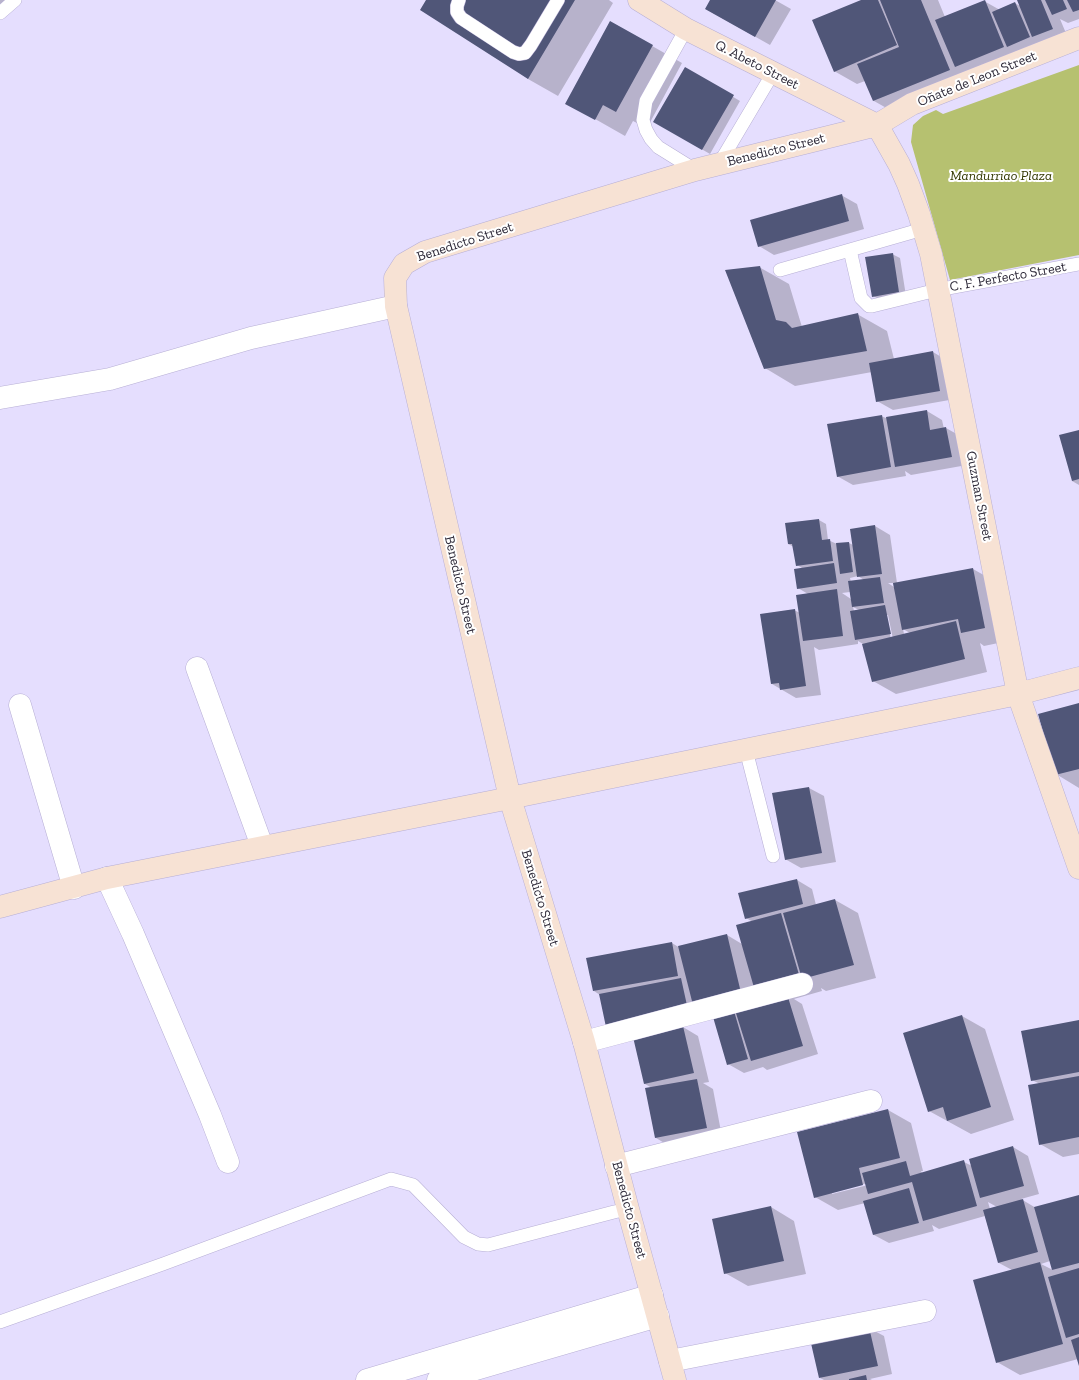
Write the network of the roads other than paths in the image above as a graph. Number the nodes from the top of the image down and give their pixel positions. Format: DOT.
graph roads {
  1 [pos="15,0"];
  2 [pos="459,0"];
  3 [pos="558,0"];
  4 [pos="639,0"];
  5 [pos="0,14"];
  6 [pos="686,29"];
  7 [pos="1079,38"];
  8 [pos="773,73"];
  9 [pos="877,125"];
  10 [pos="719,164"];
  11 [pos="695,170"];
  12 [pos="923,230"];
  13 [pos="850,250"];
  14 [pos="1079,264"];
  15 [pos="780,270"];
  16 [pos="937,290"];
  17 [pos="396,306"];
  18 [pos="0,398"];
  19 [pos="197,668"];
  20 [pos="1079,678"];
  21 [pos="1018,694"];
  22 [pos="20,705"];
  23 [pos="746,750"];
  24 [pos="510,798"];
  25 [pos="262,846"];
  26 [pos="773,856"];
  27 [pos="1079,868"];
  28 [pos="106,878"];
  29 [pos="74,888"];
  30 [pos="0,907"];
  31 [pos="802,984"];
  32 [pos="584,1042"];
  33 [pos="871,1101"];
  34 [pos="228,1162"];
  35 [pos="616,1166"];
  36 [pos="628,1209"];
  37 [pos="655,1306"];
  38 [pos="925,1311"];
  39 [pos="0,1322"];
  40 [pos="673,1371"];
  41 [pos="413,1374"];
  42 [pos="367,1380"];
  43 [pos="438,1380"];
  1 -- 5 [label="lane"];
  2 -- 3 [label="lane"];
  4 -- 6 [label="street, Q. Abeto Street"];
  6 -- 8 [label="street, Q. Abeto Street"];
  6 -- 11 [label="lane"];
  7 -- 9 [label="street, Oñate de Leon Street"];
  8 -- 9 [label="street, Q. Abeto Street"];
  8 -- 10 [label="lane"];
  9 -- 10 [label="street, Benedicto Street"];
  9 -- 12 [label="street, Guzman Street"];
  10 -- 11 [label="street, Benedicto Street"];
  11 -- 17 [label="street, Benedicto Street"];
  12 -- 13 [label="lane"];
  12 -- 16 [label="street, Guzman Street"];
  13 -- 15 [label="lane"];
  13 -- 16 [label="lane, C. F. Perfecto Street"];
  14 -- 16 [label="lane, C. F. Perfecto Street"];
  16 -- 21 [label="street, Guzman Street"];
  17 -- 18 [label="street"];
  17 -- 24 [label="street, Benedicto Street"];
  19 -- 25 [label="street"];
  20 -- 21 [label="street"];
  21 -- 23 [label="street"];
  21 -- 27 [label="street, Guzman Street"];
  22 -- 29 [label="street"];
  23 -- 24 [label="street"];
  23 -- 26 [label="lane"];
  24 -- 25 [label="street"];
  24 -- 32 [label="street, Benedicto Street"];
  25 -- 28 [label="street"];
  28 -- 29 [label="street"];
  28 -- 34 [label="street"];
  29 -- 30 [label="street"];
  31 -- 32 [label="street"];
  32 -- 35 [label="street, Benedicto Street"];
  33 -- 35 [label="street"];
  35 -- 36 [label="street, Benedicto Street"];
  36 -- 37 [label="street, Benedicto Street"];
  36 -- 39 [label="lane"];
  37 -- 40 [label="street, Benedicto Street"];
  37 -- 41 [label="street"];
  37 -- 43 [label="street"];
  38 -- 40 [label="street"];
  41 -- 42 [label="street"];
}
